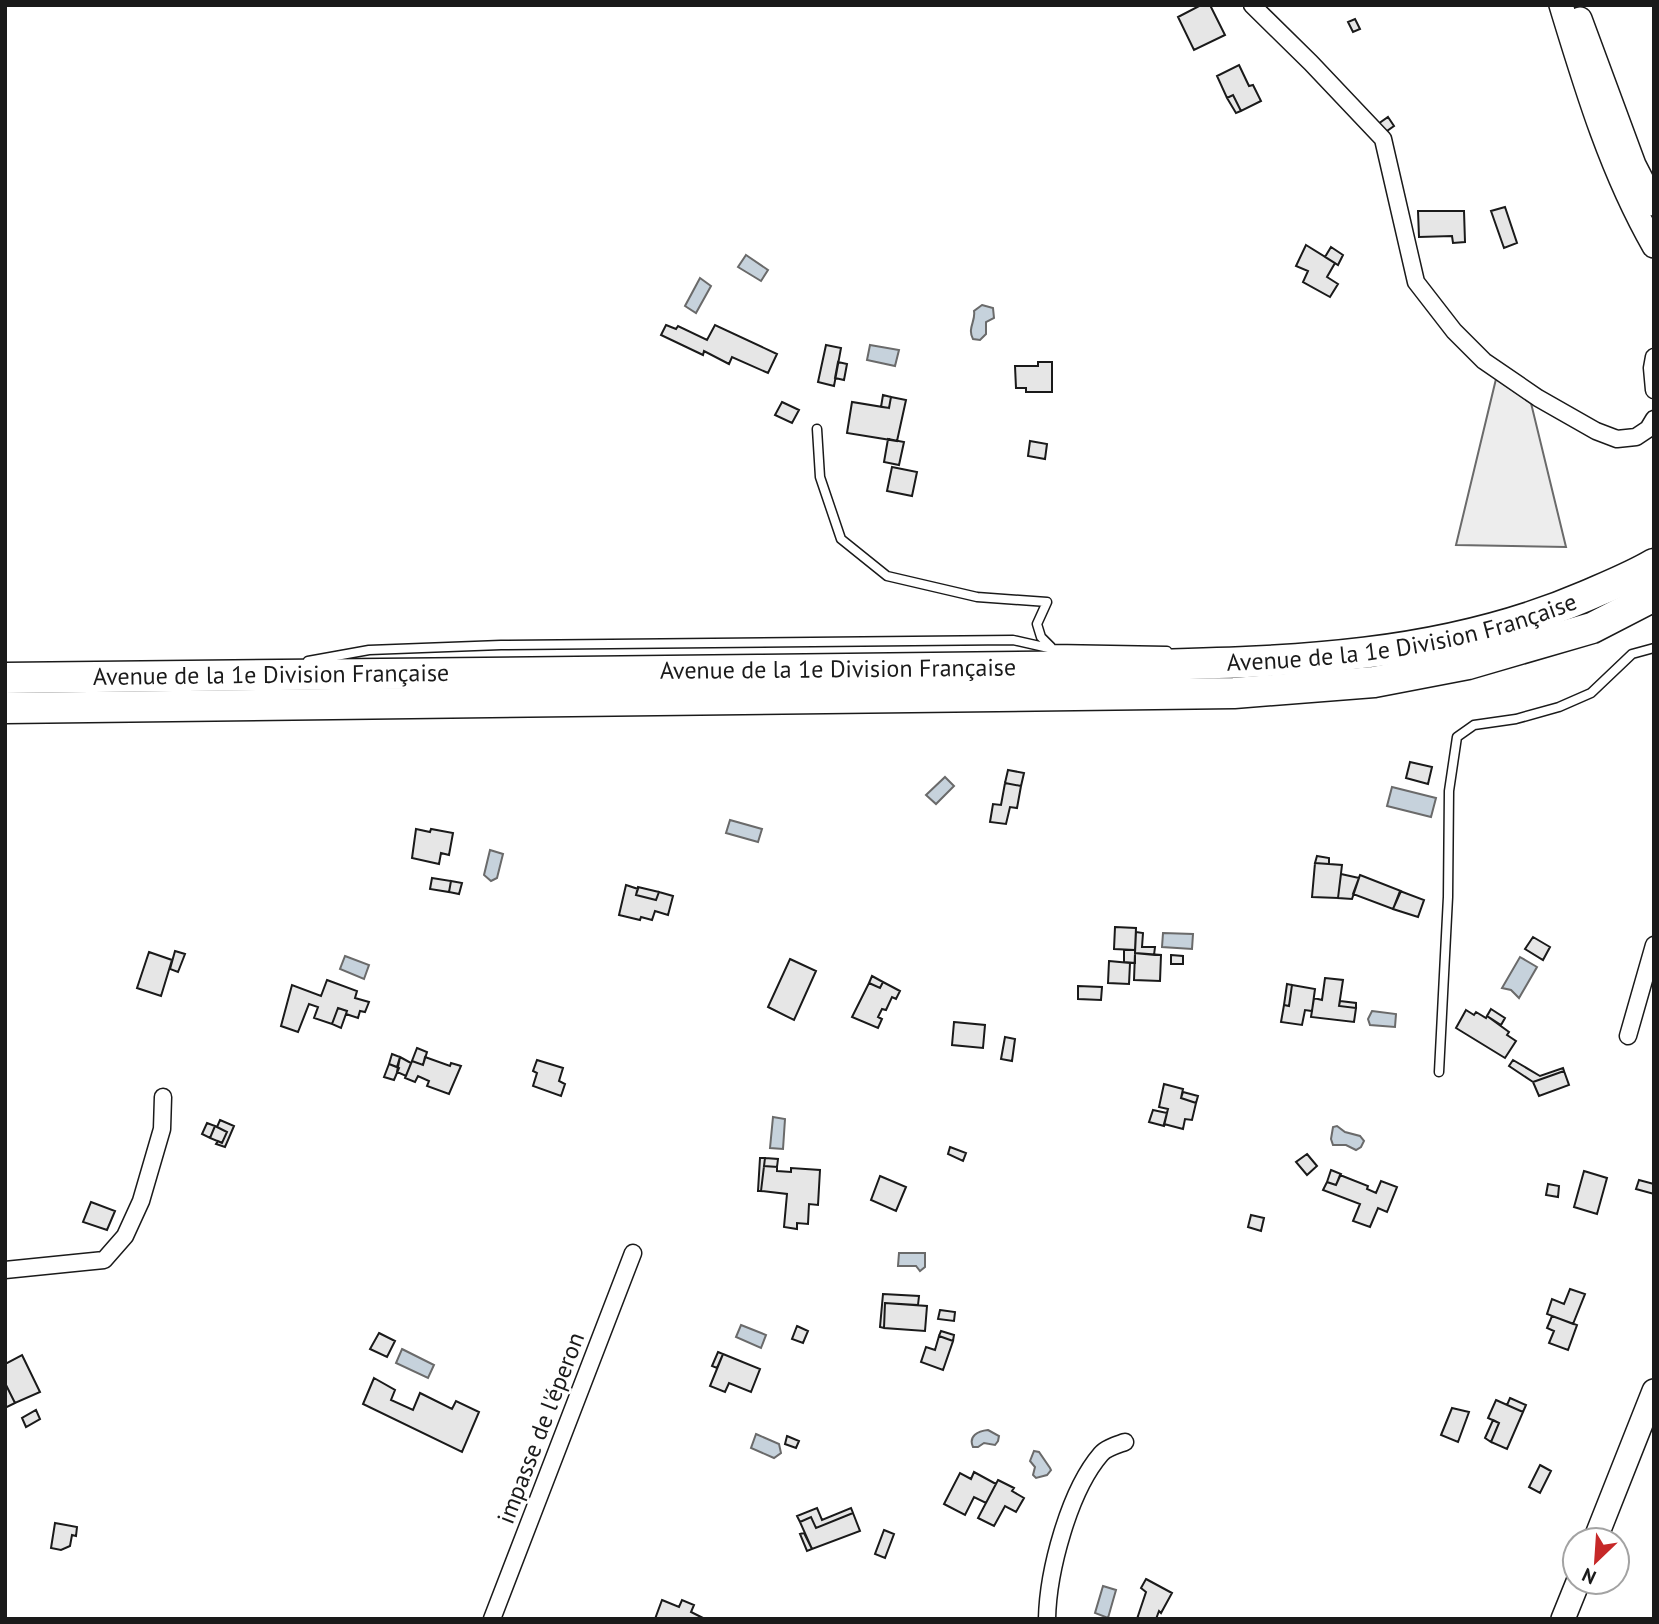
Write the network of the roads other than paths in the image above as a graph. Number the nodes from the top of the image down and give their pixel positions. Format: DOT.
graph roads {
  1 [pos="1252,5"];
  2 [pos="1561,5"];
  3 [pos="1575,5"];
  4 [pos="1654,204"];
  5 [pos="1654,246"];
  6 [pos="1654,357"];
  7 [pos="1654,390"];
  8 [pos="1654,419"];
  9 [pos="817,429"];
  10 [pos="1654,564"];
  11 [pos="1654,596"];
  12 [pos="1654,605"];
  13 [pos="1592,628"];
  14 [pos="1654,648"];
  15 [pos="1053,649"];
  16 [pos="1174,652"];
  17 [pos="1199,654"];
  18 [pos="302,661"];
  19 [pos="1275,661"];
  20 [pos="264,665"];
  21 [pos="204,676"];
  22 [pos="5,678"];
  23 [pos="5,708"];
  24 [pos="1654,945"];
  25 [pos="1628,1036"];
  26 [pos="1439,1072"];
  27 [pos="163,1097"];
  28 [pos="633,1253"];
  29 [pos="5,1270"];
  30 [pos="1652,1396"];
  31 [pos="1125,1442"];
  32 [pos="1601,1526"];
  33 [pos="1572,1596"];
  34 [pos="492,1619"];
  35 [pos="1046,1619"];
  36 [pos="1563,1619"];
  1 -- 8 [label="street"];
  2 -- 5 [label="main road"];
  3 -- 4 [label="main road"];
  6 -- 7 [label="street"];
  9 -- 15 [label="lane"];
  10 -- 19 [label="highway, Avenue de la 1e Division Française"];
  11 -- 13 [label="highway, Avenue de la 1e Division Française"];
  12 -- 13 [label="highway"];
  13 -- 23 [label="highway, Avenue de la 1e Division Française"];
  14 -- 26 [label="lane"];
  15 -- 16 [label="lane"];
  15 -- 18 [label="lane"];
  17 -- 19 [label="lane"];
  19 -- 21 [label="highway, Avenue de la 1e Division Française"];
  20 -- 21 [label="lane"];
  21 -- 22 [label="highway, Avenue de la 1e Division Française"];
  24 -- 25 [label="street"];
  27 -- 29 [label="street"];
  28 -- 34 [label="street, impasse de l'éperon"];
  30 -- 32 [label="main road"];
  31 -- 35 [label="street"];
  33 -- 36 [label="main road"];
}
